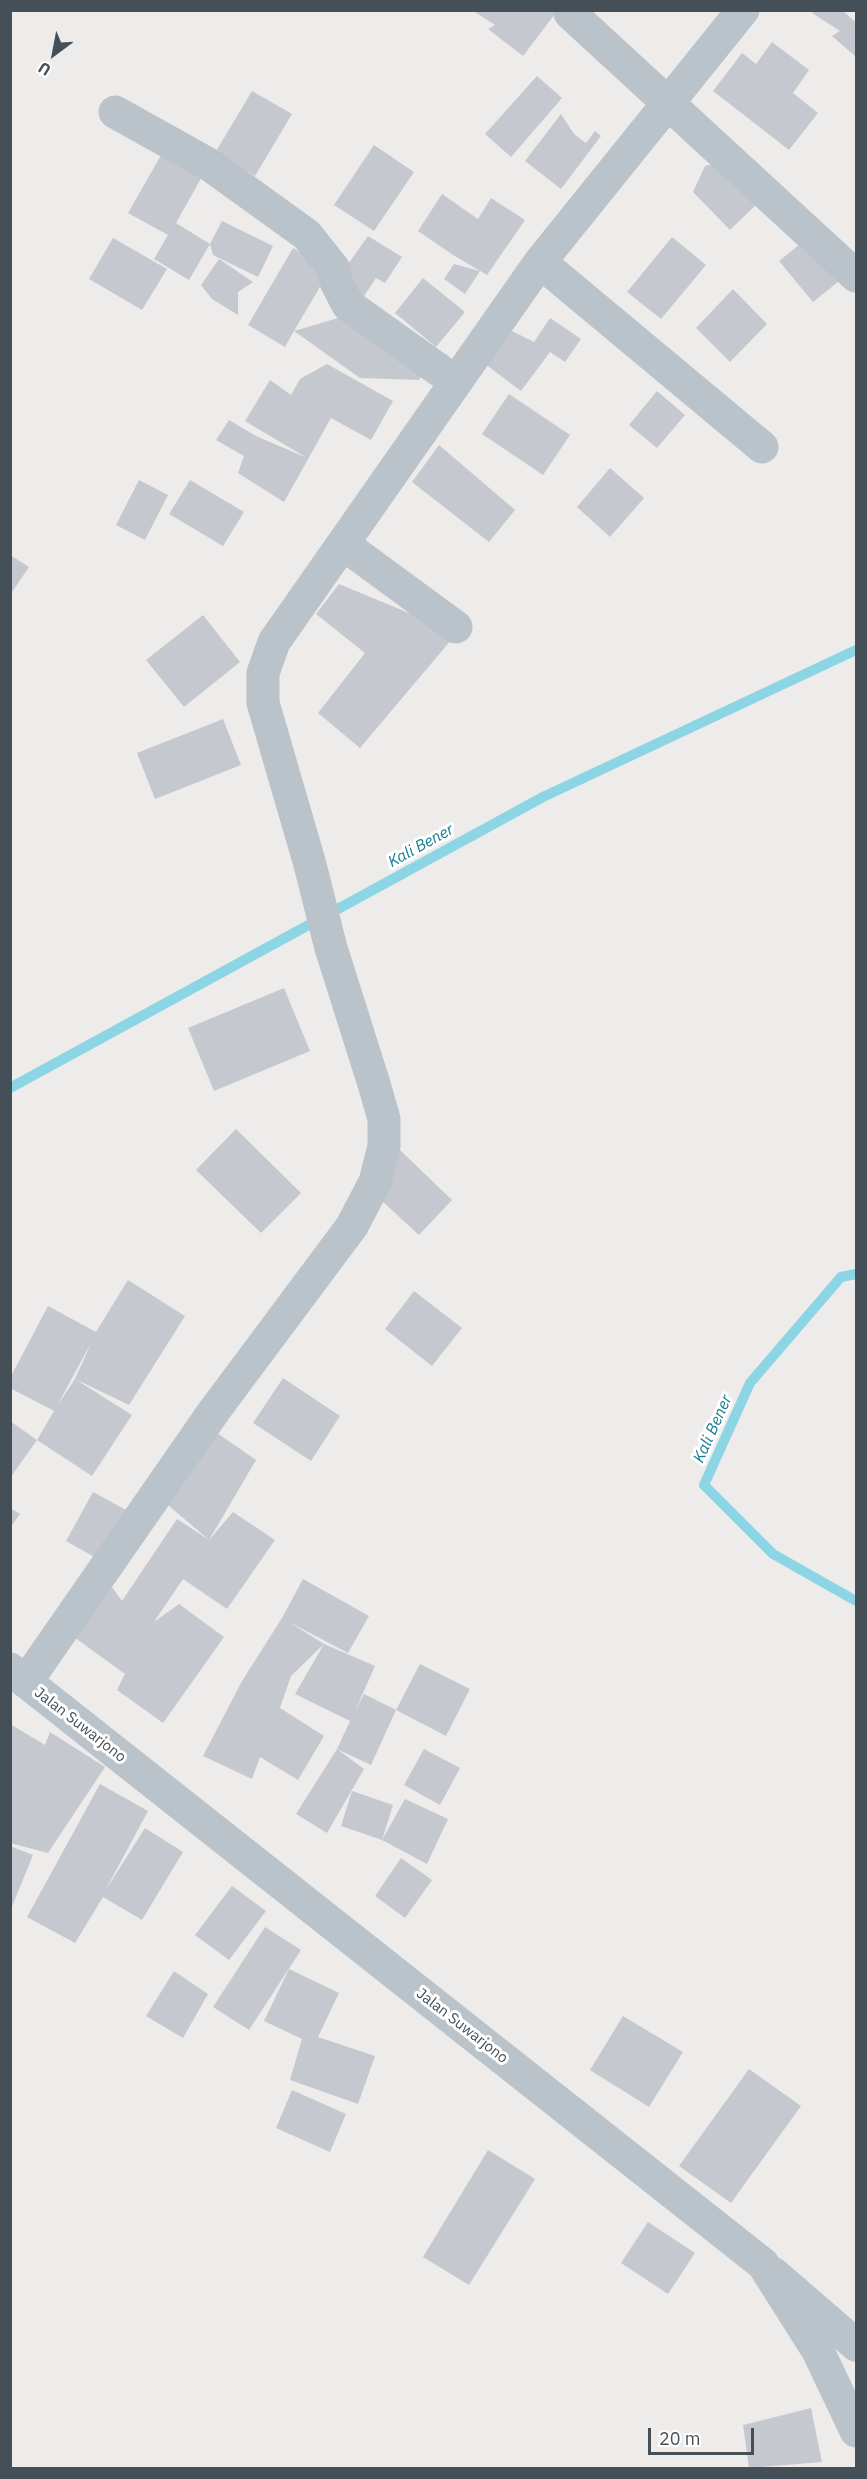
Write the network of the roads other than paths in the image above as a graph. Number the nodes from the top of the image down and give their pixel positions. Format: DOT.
graph roads {
  1 [pos="743,10"];
  2 [pos="570,13"];
  3 [pos="668,104"];
  4 [pos="115,112"];
  5 [pos="540,261"];
  6 [pos="856,276"];
  7 [pos="456,382"];
  8 [pos="762,447"];
  9 [pos="343,544"];
  10 [pos="456,627"];
  11 [pos="18,1676"];
  12 [pos="763,2264"];
  13 [pos="856,2345"];
  14 [pos="856,2431"];
  1 -- 3 [label="street"];
  2 -- 3 [label="street"];
  3 -- 5 [label="street"];
  3 -- 6 [label="street"];
  4 -- 7 [label="street"];
  5 -- 7 [label="street"];
  5 -- 8 [label="street"];
  7 -- 9 [label="street"];
  9 -- 10 [label="street"];
  9 -- 11 [label="street"];
  11 -- 12 [label="street, Jalan Suwarjono"];
  12 -- 13 [label="street"];
  12 -- 14 [label="street, Jalan Suwarjono"];
}
